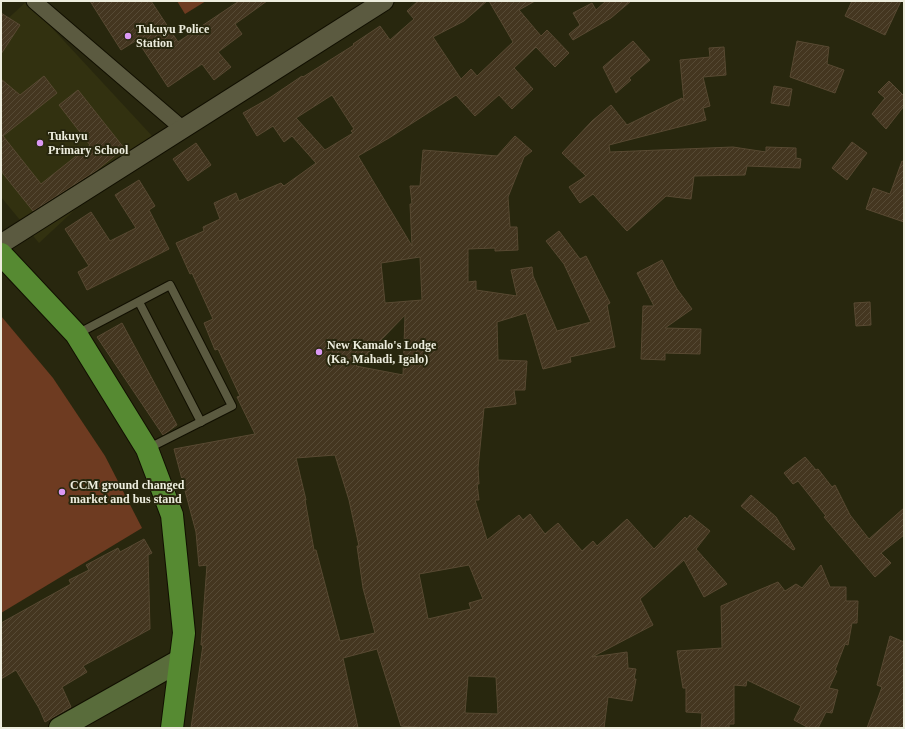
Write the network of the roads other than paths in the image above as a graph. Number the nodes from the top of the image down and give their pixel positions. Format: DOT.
graph roads {
  1 [pos="34,1"];
  2 [pos="384,1"];
  3 [pos="183,129"];
  4 [pos="1,244"];
  5 [pos="1,254"];
  6 [pos="140,302"];
  7 [pos="76,334"];
  8 [pos="201,422"];
  9 [pos="147,449"];
  10 [pos="179,661"];
  11 [pos="60,728"];
  12 [pos="172,728"];
  1 -- 3 [label="street"];
  2 -- 3 [label="street"];
  3 -- 4 [label="street"];
  5 -- 7 [label="highway"];
  6 -- 7 [label="lane"];
  6 -- 8 [label="lane"];
  6 -- 8 [label="lane"];
  7 -- 9 [label="highway"];
  8 -- 9 [label="lane"];
  9 -- 10 [label="highway"];
  10 -- 11 [label="main road"];
  10 -- 12 [label="highway"];
}
